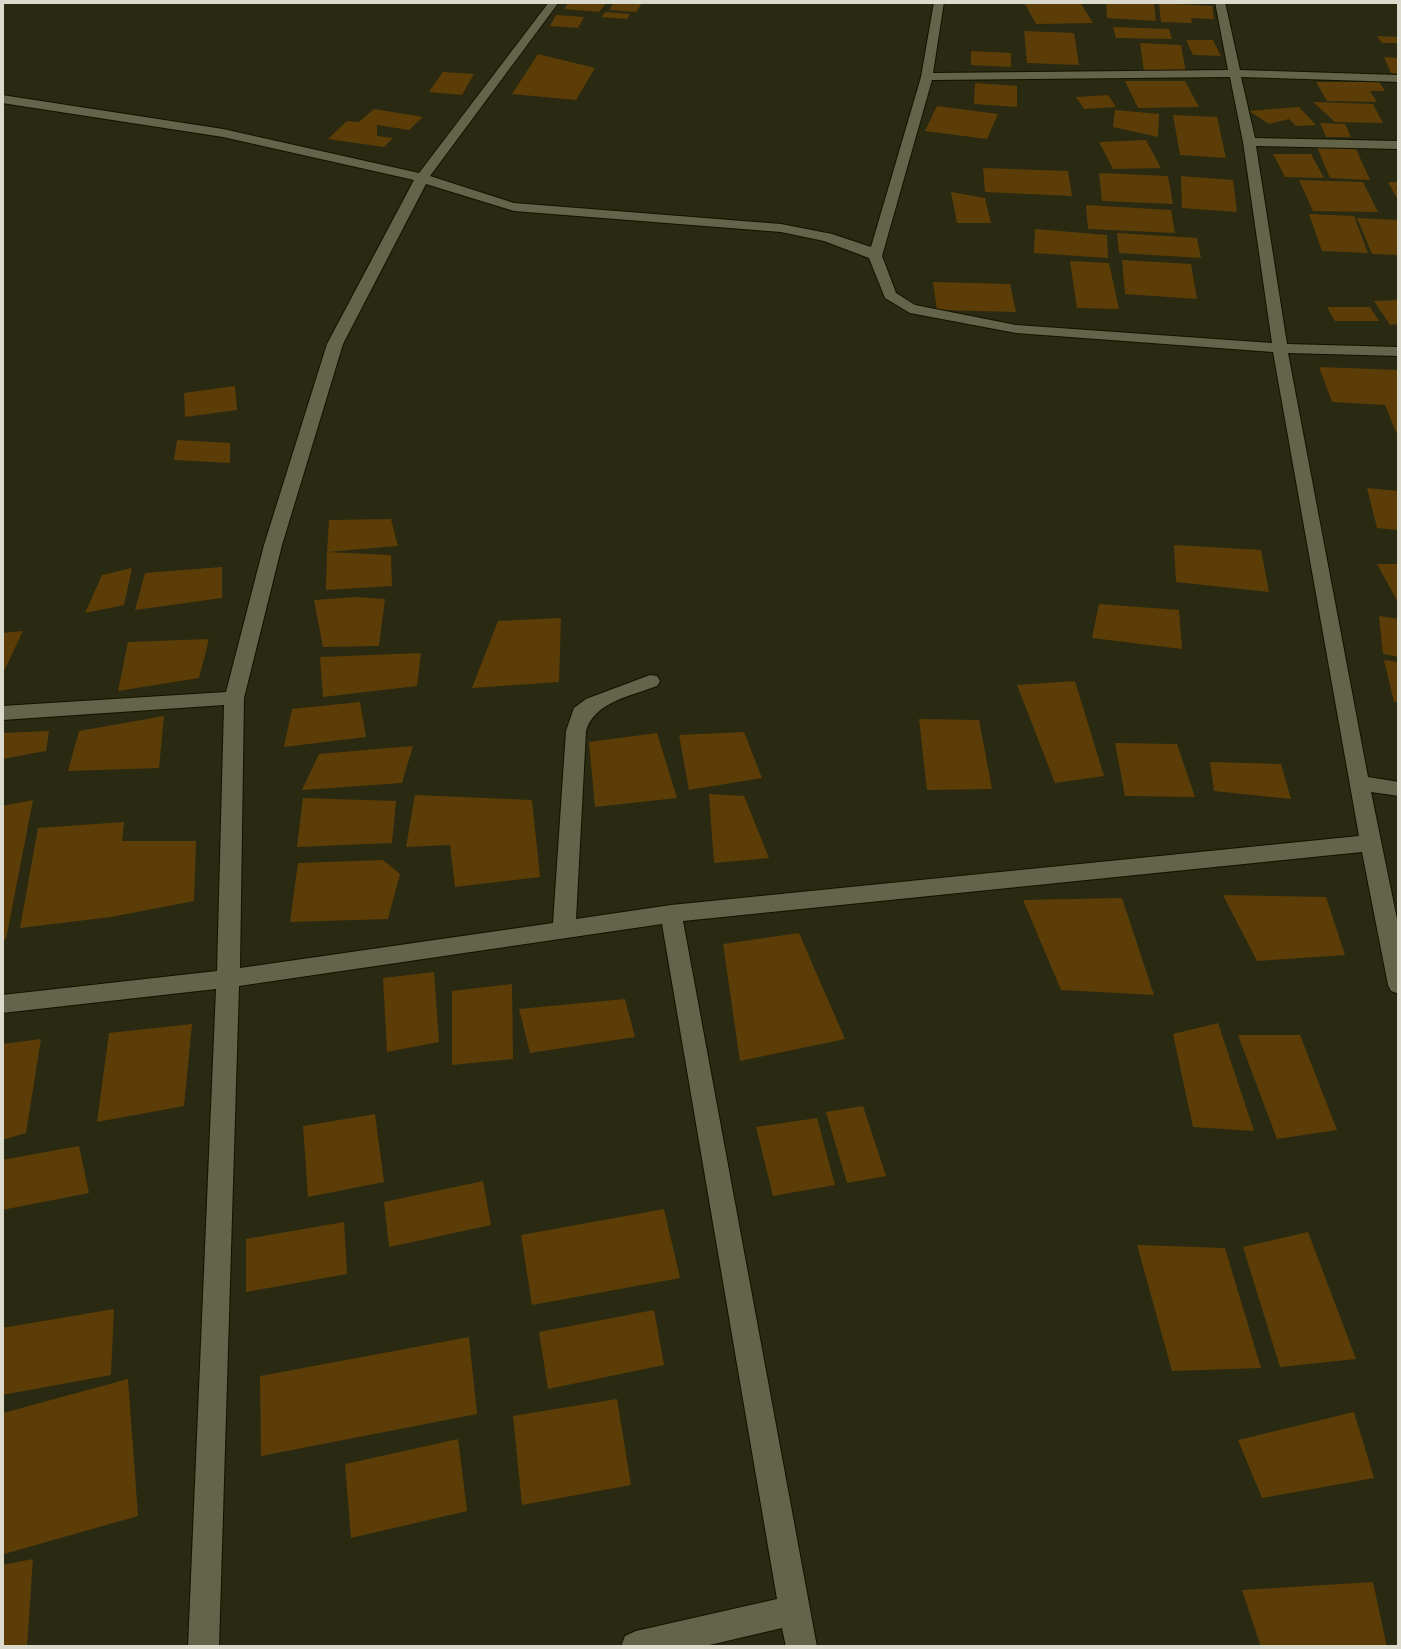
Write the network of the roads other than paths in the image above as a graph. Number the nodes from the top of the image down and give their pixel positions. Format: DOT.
graph roads {
  1 [pos="554,2"];
  2 [pos="939,2"];
  3 [pos="1220,2"];
  4 [pos="1235,73"];
  5 [pos="927,77"];
  6 [pos="1395,78"];
  7 [pos="1399,90"];
  8 [pos="2,99"];
  9 [pos="1248,142"];
  10 [pos="1399,145"];
  11 [pos="422,178"];
  12 [pos="875,257"];
  13 [pos="1280,348"];
  14 [pos="1399,351"];
  15 [pos="650,681"];
  16 [pos="234,698"];
  17 [pos="2,713"];
  18 [pos="1360,783"];
  19 [pos="1399,789"];
  20 [pos="1371,843"];
  21 [pos="671,914"];
  22 [pos="564,928"];
  23 [pos="228,979"];
  24 [pos="1399,985"];
  25 [pos="2,1004"];
  26 [pos="794,1610"];
  27 [pos="202,1647"];
  28 [pos="636,1647"];
  29 [pos="802,1647"];
  1 -- 11 [label="street"];
  2 -- 5 [label="street"];
  3 -- 4 [label="street"];
  4 -- 5 [label="street"];
  4 -- 6 [label="street"];
  4 -- 9 [label="street"];
  5 -- 12 [label="street"];
  6 -- 7 [label="street"];
  8 -- 11 [label="street"];
  9 -- 10 [label="street"];
  9 -- 13 [label="street"];
  11 -- 12 [label="street"];
  11 -- 16 [label="street"];
  12 -- 13 [label="street"];
  13 -- 14 [label="street"];
  13 -- 18 [label="street"];
  15 -- 22 [label="street"];
  16 -- 17 [label="street"];
  16 -- 23 [label="street"];
  18 -- 19 [label="street"];
  18 -- 20 [label="street"];
  20 -- 21 [label="street"];
  20 -- 24 [label="street"];
  21 -- 22 [label="street"];
  21 -- 26 [label="street"];
  22 -- 23 [label="street"];
  23 -- 25 [label="street"];
  23 -- 27 [label="street"];
  26 -- 28 [label="street"];
  26 -- 29 [label="street"];
}
